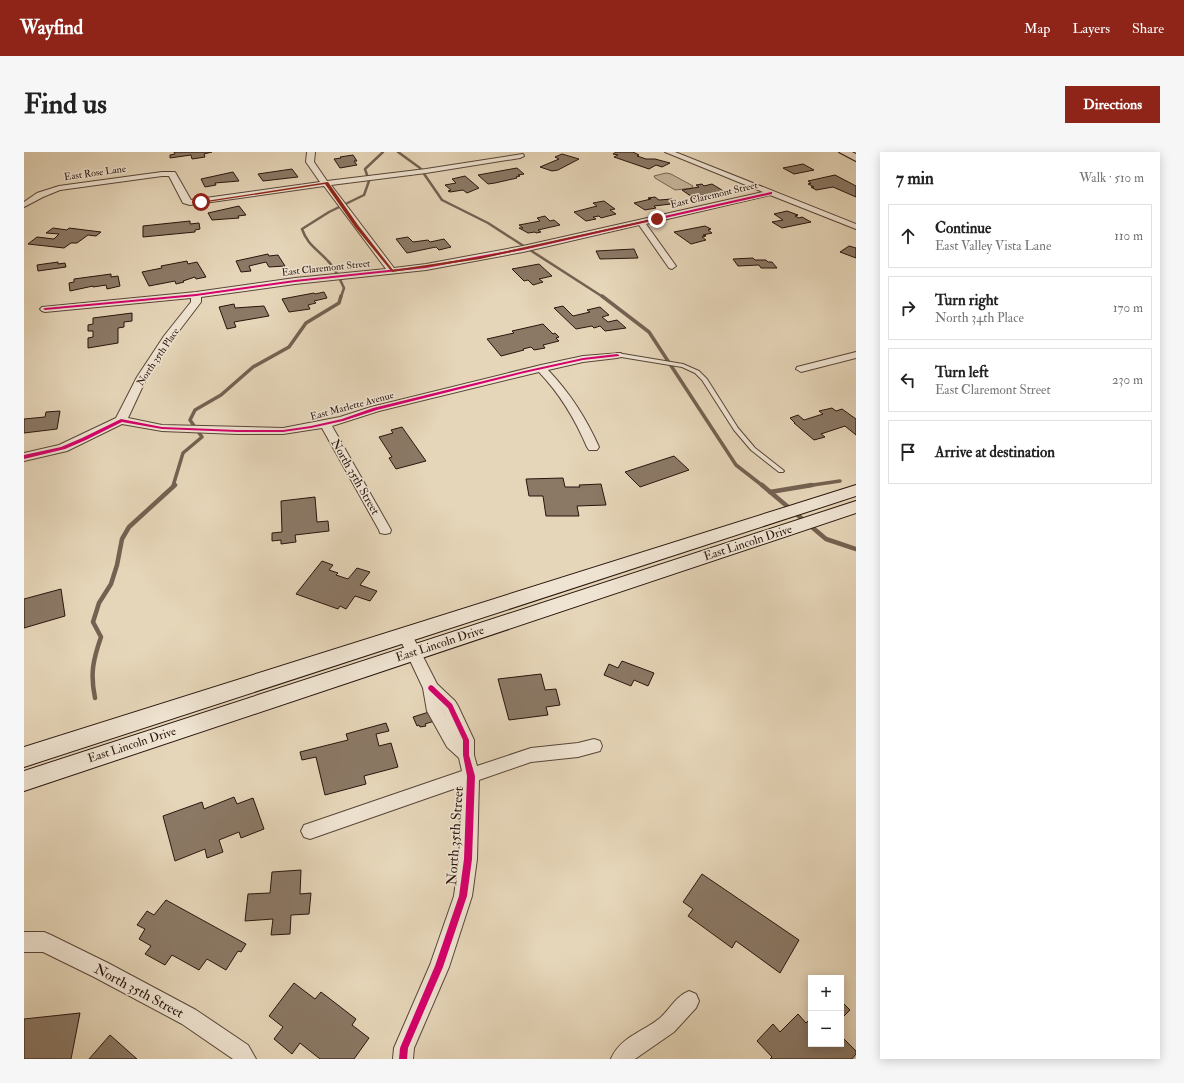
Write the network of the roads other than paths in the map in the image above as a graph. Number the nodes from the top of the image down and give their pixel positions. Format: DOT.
graph roads {
  1 [pos="311,152"];
  2 [pos="669,152"];
  3 [pos="844,152"];
  4 [pos="520,156"];
  5 [pos="856,158"];
  6 [pos="326,183"];
  7 [pos="771,193"];
  8 [pos="24,204"];
  9 [pos="641,223"];
  10 [pos="856,227"];
  11 [pos="672,266"];
  12 [pos="392,271"];
  13 [pos="196,295"];
  14 [pos="45,309"];
  15 [pos="617,355"];
  16 [pos="856,355"];
  17 [pos="541,368"];
  18 [pos="801,369"];
  19 [pos="121,420"];
  20 [pos="326,424"];
  21 [pos="593,448"];
  22 [pos="24,457"];
  23 [pos="781,470"];
  24 [pos="856,490"];
  25 [pos="815,504"];
  26 [pos="856,507"];
  27 [pos="828,516"];
  28 [pos="789,521"];
  29 [pos="385,530"];
  30 [pos="405,635"];
  31 [pos="414,653"];
  32 [pos="594,746"];
  33 [pos="24,757"];
  34 [pos="471,776"];
  35 [pos="24,781"];
  36 [pos="310,830"];
  37 [pos="24,942"];
  38 [pos="689,1001"];
  39 [pos="246,1059"];
  40 [pos="402,1059"];
  41 [pos="621,1059"];
  1 -- 6 [label="street"];
  2 -- 7 [label="street"];
  3 -- 5 [label="main road"];
  4 -- 6 [label="street"];
  6 -- 8 [label="street, East Rose Lane"];
  6 -- 12 [label="street"];
  7 -- 9 [label="street, East Claremont Street"];
  7 -- 10 [label="street"];
  9 -- 11 [label="street"];
  9 -- 12 [label="street, East Claremont Street"];
  12 -- 13 [label="street, East Claremont Street"];
  13 -- 14 [label="street, East Claremont Street"];
  13 -- 19 [label="street, North 35th Place"];
  15 -- 17 [label="street, East Marlette Avenue"];
  15 -- 23 [label="lane"];
  16 -- 18 [label="street"];
  17 -- 20 [label="street, East Marlette Avenue"];
  17 -- 21 [label="street"];
  19 -- 20 [label="street, East Marlette Avenue"];
  19 -- 22 [label="street"];
  20 -- 29 [label="street, North 35th Street"];
  24 -- 25 [label="main road, East Lincoln Drive"];
  25 -- 27 [label="main road"];
  25 -- 28 [label="main road, East Lincoln Drive"];
  26 -- 27 [label="main road, East Lincoln Drive"];
  27 -- 28 [label="main road, East Lincoln Drive"];
  28 -- 30 [label="main road, East Lincoln Drive"];
  28 -- 31 [label="main road, East Lincoln Drive"];
  30 -- 31 [label="street, North 35th Street"];
  30 -- 33 [label="main road, East Lincoln Drive"];
  31 -- 34 [label="street, North 35th Street"];
  31 -- 35 [label="main road, East Lincoln Drive"];
  32 -- 34 [label="street, North 35th Street"];
  34 -- 36 [label="street, North 35th Street"];
  34 -- 40 [label="street, North 35th Street"];
  37 -- 39 [label="street, North 35th Street"];
  38 -- 41 [label="street"];
}
